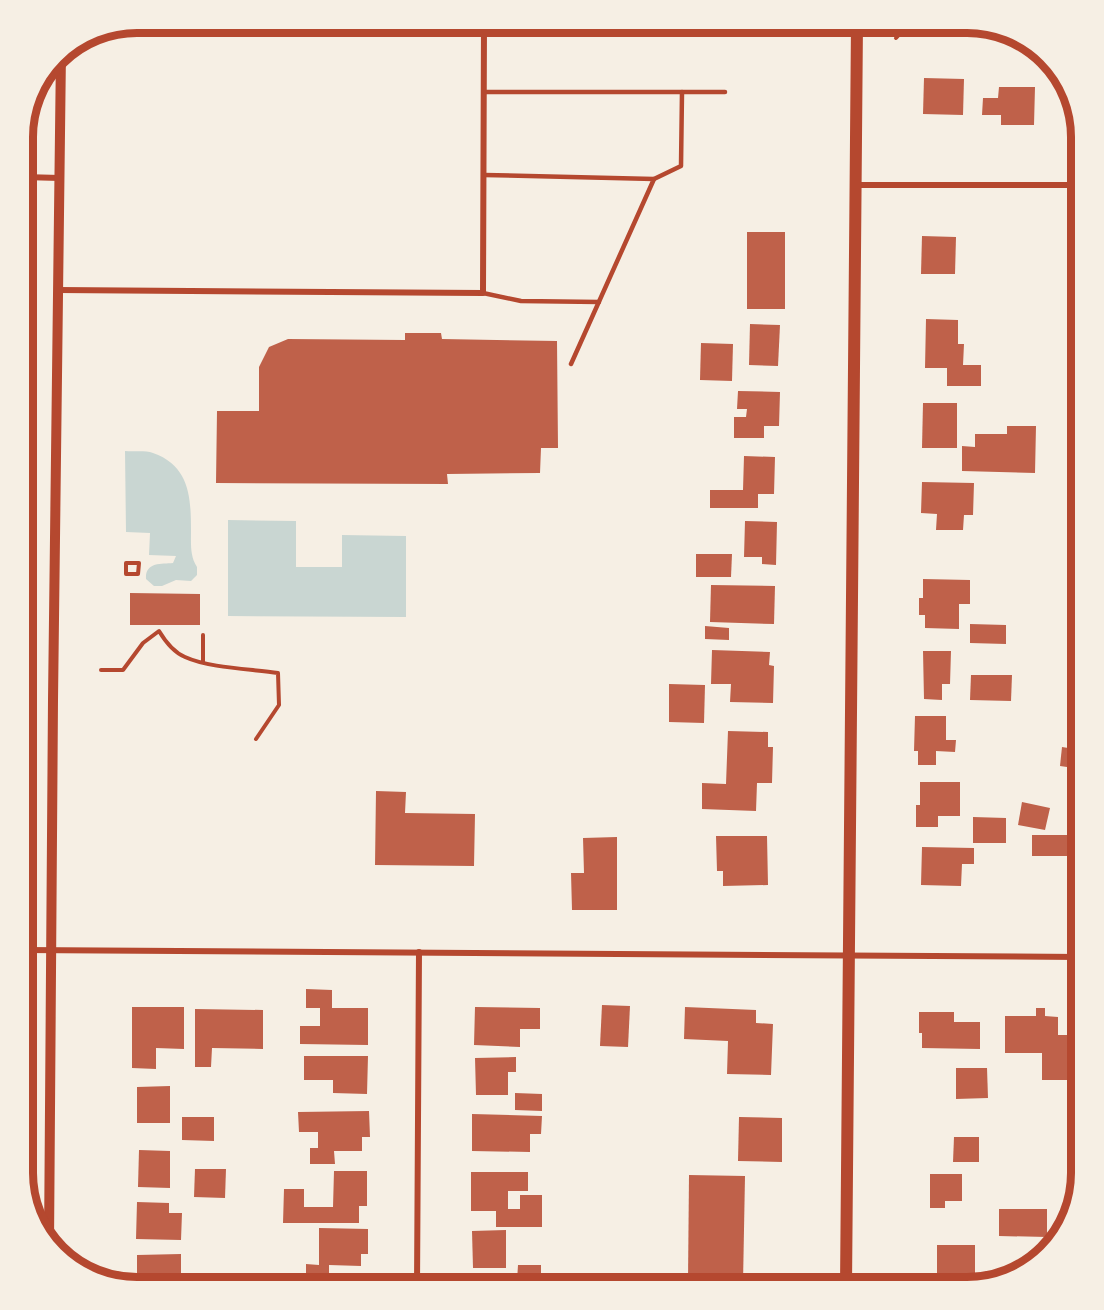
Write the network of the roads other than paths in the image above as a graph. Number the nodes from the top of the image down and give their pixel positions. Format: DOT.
graph roads {
  1 [pos="484,33"];
  2 [pos="857,33"];
  3 [pos="61,66"];
  4 [pos="484,92"];
  5 [pos="682,93"];
  6 [pos="725,93"];
  7 [pos="484,175"];
  8 [pos="33,177"];
  9 [pos="60,178"];
  10 [pos="654,179"];
  11 [pos="856,185"];
  12 [pos="1071,185"];
  13 [pos="58,290"];
  14 [pos="483,293"];
  15 [pos="599,302"];
  16 [pos="571,364"];
  17 [pos="33,950"];
  18 [pos="52,950"];
  19 [pos="419,952"];
  20 [pos="849,954"];
  21 [pos="1071,957"];
  22 [pos="49,1228"];
  23 [pos="417,1277"];
  24 [pos="846,1277"];
  1 -- 4 [label="street"];
  2 -- 11 [label="main road"];
  3 -- 9 [label="street"];
  4 -- 5 [label="lane"];
  4 -- 7 [label="street"];
  5 -- 6 [label="lane"];
  5 -- 10 [label="lane"];
  7 -- 10 [label="lane"];
  7 -- 14 [label="street"];
  8 -- 9 [label="street"];
  9 -- 13 [label="street"];
  10 -- 15 [label="lane"];
  11 -- 12 [label="street"];
  11 -- 20 [label="main road"];
  13 -- 14 [label="street"];
  13 -- 18 [label="street"];
  14 -- 15 [label="lane"];
  15 -- 16 [label="lane"];
  17 -- 18 [label="street"];
  18 -- 19 [label="street"];
  18 -- 22 [label="street"];
  19 -- 20 [label="street"];
  19 -- 23 [label="street"];
  20 -- 21 [label="street"];
  20 -- 24 [label="main road"];
}
